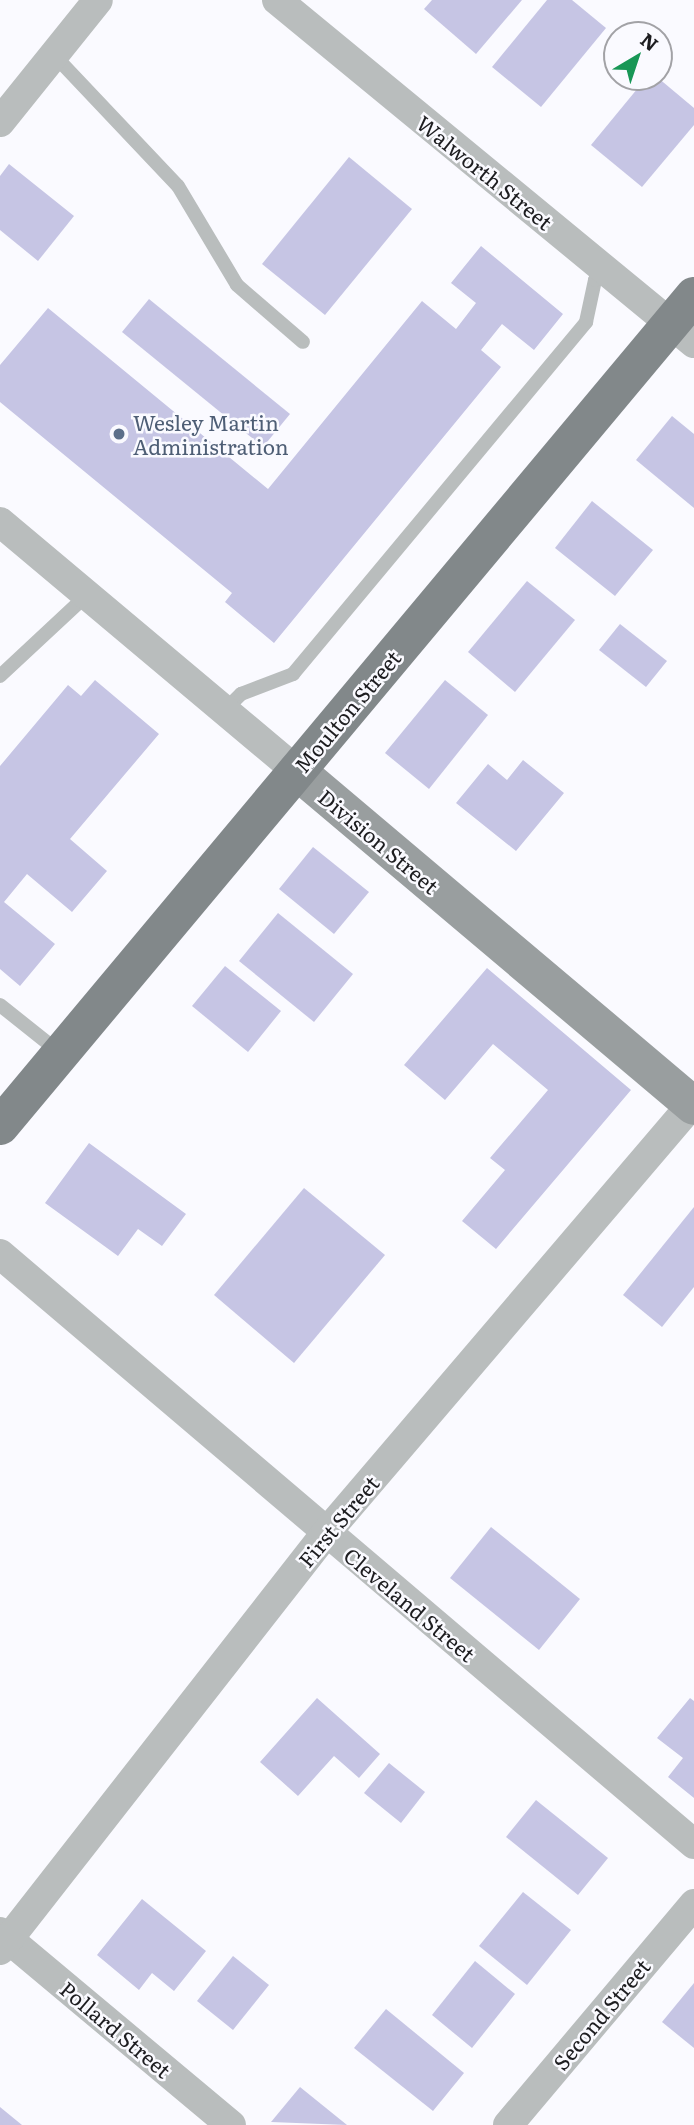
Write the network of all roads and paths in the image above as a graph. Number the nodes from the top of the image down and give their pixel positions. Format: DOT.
graph roads {
  1 [pos="98,0"];
  2 [pos="277,0"];
  3 [pos="54,55"];
  4 [pos="0,122"];
  5 [pos="604,269"];
  6 [pos="686,321"];
  7 [pos="303,342"];
  8 [pos="0,522"];
  9 [pos="87,595"];
  10 [pos="0,676"];
  11 [pos="225,710"];
  12 [pos="297,771"];
  13 [pos="0,1005"];
  14 [pos="61,1053"];
  15 [pos="693,1105"];
  16 [pos="0,1126"];
  17 [pos="0,1254"];
  18 [pos="326,1533"];
  19 [pos="694,1844"];
  20 [pos="694,1904"];
  21 [pos="3,1941"];
  22 [pos="231,2125"];
  23 [pos="508,2125"];
  1 -- 3 [label="street"];
  2 -- 5 [label="street, Walworth Street"];
  3 -- 4 [label="street"];
  3 -- 7 [label="lane"];
  5 -- 6 [label="street, Walworth Street"];
  5 -- 11 [label="lane"];
  6 -- 12 [label="main road, Moulton Street"];
  8 -- 9 [label="street, Division Street"];
  9 -- 10 [label="lane"];
  9 -- 11 [label="street, Division Street"];
  11 -- 12 [label="street, Division Street"];
  12 -- 14 [label="main road, Moulton Street"];
  12 -- 15 [label="street, Division Street"];
  13 -- 14 [label="lane"];
  14 -- 16 [label="main road, Moulton Street"];
  15 -- 18 [label="street, First Street"];
  17 -- 18 [label="street, Cleveland Street"];
  18 -- 19 [label="street, Cleveland Street"];
  18 -- 21 [label="street, First Street"];
  20 -- 23 [label="street, Second Street"];
  21 -- 22 [label="street, Pollard Street"];
}
